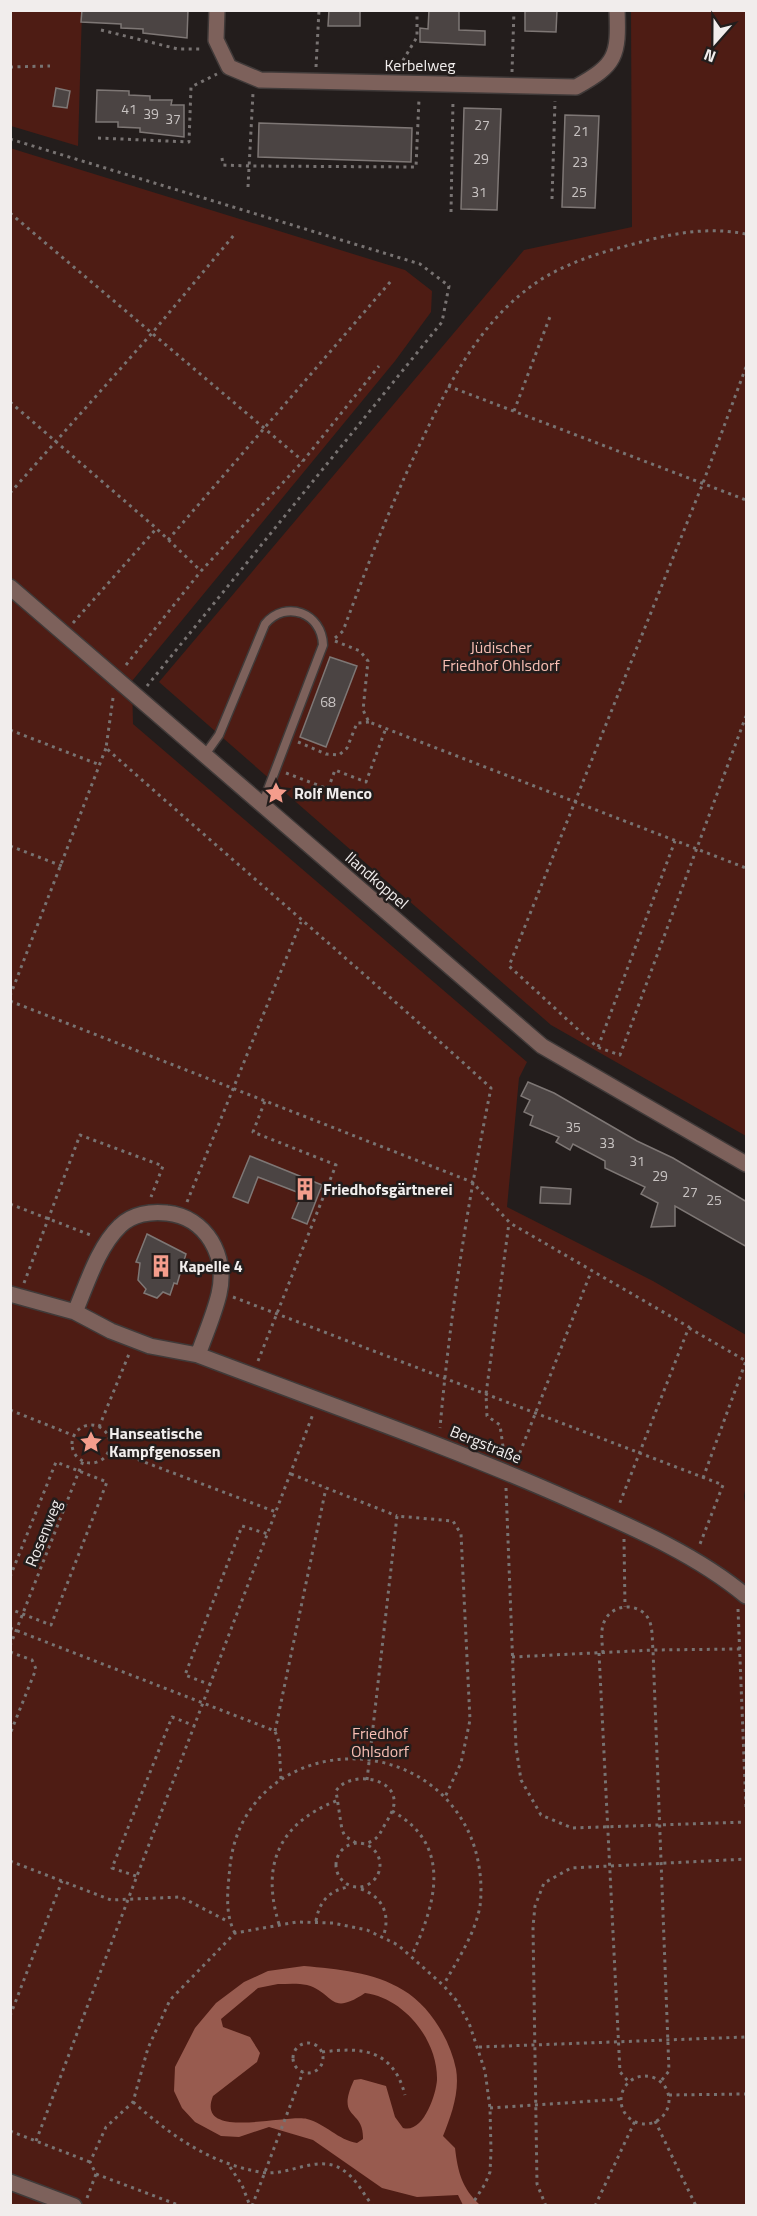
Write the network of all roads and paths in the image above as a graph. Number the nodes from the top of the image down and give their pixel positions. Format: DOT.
graph roads {
  1 [pos="217,10"];
  2 [pos="319,10"];
  3 [pos="417,10"];
  4 [pos="514,10"];
  5 [pos="617,10"];
  6 [pos="101,30"];
  7 [pos="220,48"];
  8 [pos="50,66"];
  9 [pos="10,67"];
  10 [pos="229,67"];
  11 [pos="254,77"];
  12 [pos="316,81"];
  13 [pos="420,82"];
  14 [pos="454,82"];
  15 [pos="390,83"];
  16 [pos="512,85"];
  17 [pos="556,87"];
  18 [pos="98,138"];
  19 [pos="10,140"];
  20 [pos="222,158"];
  21 [pos="250,166"];
  22 [pos="248,187"];
  23 [pos="552,199"];
  24 [pos="451,212"];
  25 [pos="10,213"];
  26 [pos="747,234"];
  27 [pos="234,235"];
  28 [pos="391,281"];
  29 [pos="551,314"];
  30 [pos="153,332"];
  31 [pos="379,366"];
  32 [pos="747,367"];
  33 [pos="448,386"];
  34 [pos="10,402"];
  35 [pos="514,411"];
  36 [pos="265,428"];
  37 [pos="56,441"];
  38 [pos="303,460"];
  39 [pos="703,483"];
  40 [pos="10,493"];
  41 [pos="747,500"];
  42 [pos="156,528"];
  43 [pos="168,540"];
  44 [pos="201,571"];
  45 [pos="10,587"];
  46 [pos="64,634"];
  47 [pos="116,678"];
  48 [pos="138,697"];
  49 [pos="747,716"];
  50 [pos="369,722"];
  51 [pos="386,728"];
  52 [pos="10,730"];
  53 [pos="288,738"];
  54 [pos="106,748"];
  55 [pos="204,756"];
  56 [pos="100,765"];
  57 [pos="276,769"];
  58 [pos="576,802"];
  59 [pos="262,805"];
  60 [pos="675,841"];
  61 [pos="10,846"];
  62 [pos="697,849"];
  63 [pos="62,866"];
  64 [pos="747,868"];
  65 [pos="301,922"];
  66 [pos="10,996"];
  67 [pos="10,1001"];
  68 [pos="597,1047"];
  69 [pos="234,1089"];
  70 [pos="265,1101"];
  71 [pos="747,1164"];
  72 [pos="472,1182"];
  73 [pos="10,1204"];
  74 [pos="144,1214"];
  75 [pos="182,1214"];
  76 [pos="48,1219"];
  77 [pos="510,1223"];
  78 [pos="109,1243"];
  79 [pos="591,1272"];
  80 [pos="220,1292"];
  81 [pos="15,1295"];
  82 [pos="75,1312"];
  83 [pos="278,1314"];
  84 [pos="689,1327"];
  85 [pos="135,1340"];
  86 [pos="198,1355"];
  87 [pos="252,1376"];
  88 [pos="445,1378"];
  89 [pos="486,1395"];
  90 [pos="318,1399"];
  91 [pos="10,1410"];
  92 [pos="536,1413"];
  93 [pos="99,1427"];
  94 [pos="75,1436"];
  95 [pos="439,1445"];
  96 [pos="110,1449"];
  97 [pos="638,1453"];
  98 [pos="83,1461"];
  99 [pos="80,1472"];
  100 [pos="509,1472"];
  101 [pos="291,1474"];
  102 [pos="703,1478"];
  103 [pos="326,1488"];
  104 [pos="276,1512"];
  105 [pos="397,1515"];
  106 [pos="619,1522"];
  107 [pos="268,1534"];
  108 [pos="693,1560"];
  109 [pos="10,1577"];
  110 [pos="742,1592"];
  111 [pos="625,1607"];
  112 [pos="10,1609"];
  113 [pos="23,1614"];
  114 [pos="10,1628"];
  115 [pos="17,1630"];
  116 [pos="10,1646"];
  117 [pos="740,1649"];
  118 [pos="653,1650"];
  119 [pos="10,1652"];
  120 [pos="601,1653"];
  121 [pos="512,1657"];
  122 [pos="211,1685"];
  123 [pos="204,1703"];
  124 [pos="195,1726"];
  125 [pos="275,1731"];
  126 [pos="10,1734"];
  127 [pos="370,1759"];
  128 [pos="281,1780"];
  129 [pos="367,1780"];
  130 [pos="445,1797"];
  131 [pos="336,1801"];
  132 [pos="747,1808"];
  133 [pos="392,1810"];
  134 [pos="747,1822"];
  135 [pos="659,1826"];
  136 [pos="607,1827"];
  137 [pos="356,1843"];
  138 [pos="364,1844"];
  139 [pos="747,1859"];
  140 [pos="10,1861"];
  141 [pos="661,1863"];
  142 [pos="610,1865"];
  143 [pos="136,1876"];
  144 [pos="62,1881"];
  145 [pos="351,1887"];
  146 [pos="360,1888"];
  147 [pos="127,1899"];
  148 [pos="316,1921"];
  149 [pos="229,1922"];
  150 [pos="279,1924"];
  151 [pos="235,1933"];
  152 [pos="383,1937"];
  153 [pos="412,1956"];
  154 [pos="443,1985"];
  155 [pos="10,2016"];
  156 [pos="747,2037"];
  157 [pos="668,2039"];
  158 [pos="618,2042"];
  159 [pos="534,2046"];
  160 [pos="478,2048"];
  161 [pos="322,2052"];
  162 [pos="303,2072"];
  163 [pos="661,2081"];
  164 [pos="629,2082"];
  165 [pos="747,2094"];
  166 [pos="405,2095"];
  167 [pos="669,2096"];
  168 [pos="621,2099"];
  169 [pos="134,2102"];
  170 [pos="535,2106"];
  171 [pos="490,2108"];
  172 [pos="635,2121"];
  173 [pos="655,2121"];
  174 [pos="10,2131"];
  175 [pos="36,2141"];
  176 [pos="90,2162"];
  177 [pos="229,2165"];
  178 [pos="264,2173"];
  179 [pos="96,2174"];
  180 [pos="10,2182"];
  181 [pos="74,2205"];
  182 [pos="85,2205"];
  183 [pos="181,2205"];
  184 [pos="251,2205"];
  185 [pos="373,2205"];
  186 [pos="471,2205"];
  187 [pos="546,2205"];
  188 [pos="595,2205"];
  189 [pos="696,2205"];
  1 -- 7 [label="street"];
  2 -- 12 [label="path"];
  3 -- 15 [label="path"];
  4 -- 16 [label="path"];
  5 -- 17 [label="street, Kerbelweg"];
  6 -- 7 [label="path"];
  7 -- 10 [label="street"];
  8 -- 9 [label="path"];
  10 -- 11 [label="street, Kerbelweg"];
  10 -- 18 [label="path"];
  11 -- 12 [label="street, Kerbelweg"];
  11 -- 21 [label="path"];
  12 -- 15 [label="street, Kerbelweg"];
  13 -- 14 [label="street, Kerbelweg"];
  13 -- 15 [label="street, Kerbelweg"];
  13 -- 21 [label="path"];
  14 -- 16 [label="street, Kerbelweg"];
  14 -- 24 [label="path"];
  16 -- 17 [label="street, Kerbelweg"];
  17 -- 23 [label="path"];
  19 -- 48 [label="path"];
  20 -- 21 [label="path"];
  21 -- 22 [label="path"];
  25 -- 30 [label="path"];
  26 -- 33 [label="path"];
  27 -- 30 [label="path"];
  28 -- 36 [label="path"];
  29 -- 35 [label="path"];
  30 -- 36 [label="path"];
  30 -- 37 [label="path"];
  31 -- 38 [label="path"];
  32 -- 39 [label="path"];
  33 -- 35 [label="path"];
  33 -- 50 [label="path"];
  34 -- 37 [label="path"];
  35 -- 39 [label="path"];
  36 -- 38 [label="path"];
  36 -- 43 [label="path"];
  37 -- 40 [label="path"];
  37 -- 42 [label="path"];
  38 -- 44 [label="path"];
  39 -- 41 [label="path"];
  39 -- 58 [label="path"];
  42 -- 43 [label="path"];
  42 -- 46 [label="path"];
  43 -- 44 [label="path"];
  44 -- 47 [label="path"];
  45 -- 46 [label="street, Ilandkoppel"];
  46 -- 47 [label="street, Ilandkoppel"];
  47 -- 48 [label="street, Ilandkoppel"];
  47 -- 54 [label="path"];
  48 -- 55 [label="street, Ilandkoppel"];
  49 -- 62 [label="path"];
  50 -- 51 [label="path"];
  50 -- 53 [label="path"];
  51 -- 57 [label="path"];
  51 -- 58 [label="path"];
  52 -- 56 [label="path"];
  53 -- 55 [label="lane"];
  53 -- 57 [label="lane"];
  54 -- 56 [label="path"];
  54 -- 65 [label="path"];
  55 -- 59 [label="street, Ilandkoppel"];
  56 -- 63 [label="path"];
  57 -- 59 [label="lane"];
  58 -- 60 [label="path"];
  58 -- 68 [label="path"];
  59 -- 71 [label="street, Ilandkoppel"];
  60 -- 62 [label="path"];
  60 -- 68 [label="path"];
  61 -- 63 [label="path"];
  62 -- 64 [label="path"];
  62 -- 68 [label="path"];
  63 -- 66 [label="path"];
  65 -- 69 [label="path"];
  65 -- 72 [label="path"];
  67 -- 69 [label="path"];
  69 -- 70 [label="path"];
  69 -- 75 [label="path"];
  70 -- 72 [label="path"];
  70 -- 83 [label="path"];
  72 -- 77 [label="path"];
  72 -- 88 [label="path"];
  73 -- 76 [label="path"];
  74 -- 75 [label="street"];
  74 -- 76 [label="path"];
  74 -- 78 [label="street"];
  75 -- 80 [label="street"];
  76 -- 78 [label="path"];
  76 -- 81 [label="path"];
  77 -- 79 [label="path"];
  77 -- 89 [label="path"];
  78 -- 82 [label="street"];
  79 -- 84 [label="path"];
  79 -- 92 [label="path"];
  80 -- 83 [label="path"];
  80 -- 86 [label="street"];
  81 -- 82 [label="street, Bergstraße"];
  82 -- 85 [label="street, Bergstraße"];
  83 -- 87 [label="path"];
  83 -- 88 [label="path"];
  84 -- 97 [label="path"];
  84 -- 102 [label="path"];
  85 -- 86 [label="street, Bergstraße"];
  85 -- 93 [label="path"];
  86 -- 87 [label="street, Bergstraße"];
  87 -- 90 [label="street, Bergstraße"];
  88 -- 89 [label="path"];
  88 -- 95 [label="path"];
  89 -- 92 [label="path"];
  89 -- 100 [label="path"];
  90 -- 95 [label="street, Bergstraße"];
  90 -- 101 [label="path"];
  91 -- 94 [label="path"];
  92 -- 97 [label="path"];
  92 -- 100 [label="path"];
  93 -- 94 [label="path"];
  93 -- 96 [label="path"];
  94 -- 98 [label="path"];
  95 -- 100 [label="street, Bergstraße"];
  96 -- 98 [label="path"];
  96 -- 104 [label="path"];
  97 -- 102 [label="path"];
  97 -- 106 [label="path"];
  98 -- 99 [label="path, Rosenweg"];
  99 -- 109 [label="path"];
  99 -- 113 [label="path, Rosenweg"];
  99 -- 113 [label="path"];
  100 -- 106 [label="street, Bergstraße"];
  100 -- 121 [label="path"];
  101 -- 103 [label="path"];
  101 -- 104 [label="path"];
  102 -- 108 [label="path"];
  103 -- 105 [label="path"];
  103 -- 125 [label="path"];
  104 -- 107 [label="path"];
  105 -- 127 [label="path"];
  105 -- 130 [label="path"];
  106 -- 108 [label="street, Bergstraße"];
  106 -- 111 [label="path"];
  107 -- 122 [label="path"];
  107 -- 122 [label="path"];
  108 -- 110 [label="street, Bergstraße"];
  110 -- 117 [label="path"];
  111 -- 118 [label="path"];
  111 -- 120 [label="path"];
  112 -- 113 [label="path"];
  113 -- 115 [label="path, Rosenweg"];
  114 -- 115 [label="path"];
  115 -- 116 [label="path, Rosenweg"];
  115 -- 123 [label="path"];
  117 -- 118 [label="path"];
  117 -- 132 [label="path"];
  118 -- 120 [label="path"];
  118 -- 135 [label="path"];
  119 -- 126 [label="path"];
  120 -- 121 [label="path"];
  120 -- 136 [label="path"];
  121 -- 136 [label="path"];
  122 -- 123 [label="path"];
  123 -- 124 [label="path"];
  123 -- 125 [label="path"];
  124 -- 143 [label="path"];
  124 -- 143 [label="path"];
  125 -- 128 [label="path"];
  127 -- 128 [label="path"];
  127 -- 129 [label="path"];
  127 -- 130 [label="path"];
  128 -- 149 [label="path"];
  129 -- 131 [label="path"];
  129 -- 133 [label="path"];
  130 -- 154 [label="path"];
  131 -- 137 [label="path"];
  131 -- 150 [label="path"];
  133 -- 138 [label="path"];
  133 -- 153 [label="path"];
  134 -- 135 [label="path"];
  135 -- 136 [label="path"];
  135 -- 141 [label="path"];
  136 -- 142 [label="path"];
  137 -- 138 [label="path"];
  137 -- 145 [label="path"];
  138 -- 146 [label="path"];
  139 -- 141 [label="path"];
  140 -- 144 [label="path"];
  141 -- 142 [label="path"];
  141 -- 157 [label="path"];
  142 -- 158 [label="path"];
  142 -- 159 [label="path"];
  143 -- 147 [label="path"];
  144 -- 147 [label="path"];
  144 -- 155 [label="path"];
  145 -- 146 [label="path"];
  145 -- 148 [label="path"];
  146 -- 152 [label="path"];
  147 -- 149 [label="path"];
  147 -- 175 [label="path"];
  148 -- 150 [label="path"];
  148 -- 152 [label="path"];
  149 -- 151 [label="path"];
  150 -- 151 [label="path"];
  151 -- 169 [label="path"];
  152 -- 153 [label="path"];
  153 -- 154 [label="path"];
  154 -- 160 [label="path"];
  156 -- 157 [label="path"];
  157 -- 158 [label="path"];
  157 -- 163 [label="path"];
  158 -- 159 [label="path"];
  158 -- 164 [label="path"];
  159 -- 160 [label="path"];
  159 -- 170 [label="path"];
  160 -- 171 [label="path"];
  161 -- 162 [label="path"];
  161 -- 162 [label="path"];
  161 -- 166 [label="path"];
  162 -- 178 [label="path"];
  163 -- 164 [label="path"];
  163 -- 167 [label="path"];
  164 -- 168 [label="path"];
  165 -- 167 [label="path"];
  167 -- 173 [label="path"];
  168 -- 170 [label="path"];
  168 -- 172 [label="path"];
  169 -- 176 [label="path"];
  169 -- 177 [label="path"];
  170 -- 171 [label="path"];
  170 -- 187 [label="path"];
  171 -- 186 [label="path"];
  172 -- 173 [label="path"];
  172 -- 188 [label="path"];
  173 -- 189 [label="path"];
  174 -- 175 [label="path"];
  175 -- 176 [label="path"];
  176 -- 179 [label="path"];
  177 -- 178 [label="path"];
  177 -- 184 [label="path"];
  178 -- 184 [label="path"];
  178 -- 185 [label="path"];
  179 -- 182 [label="path"];
  179 -- 183 [label="path"];
  180 -- 181 [label="street"];
}
